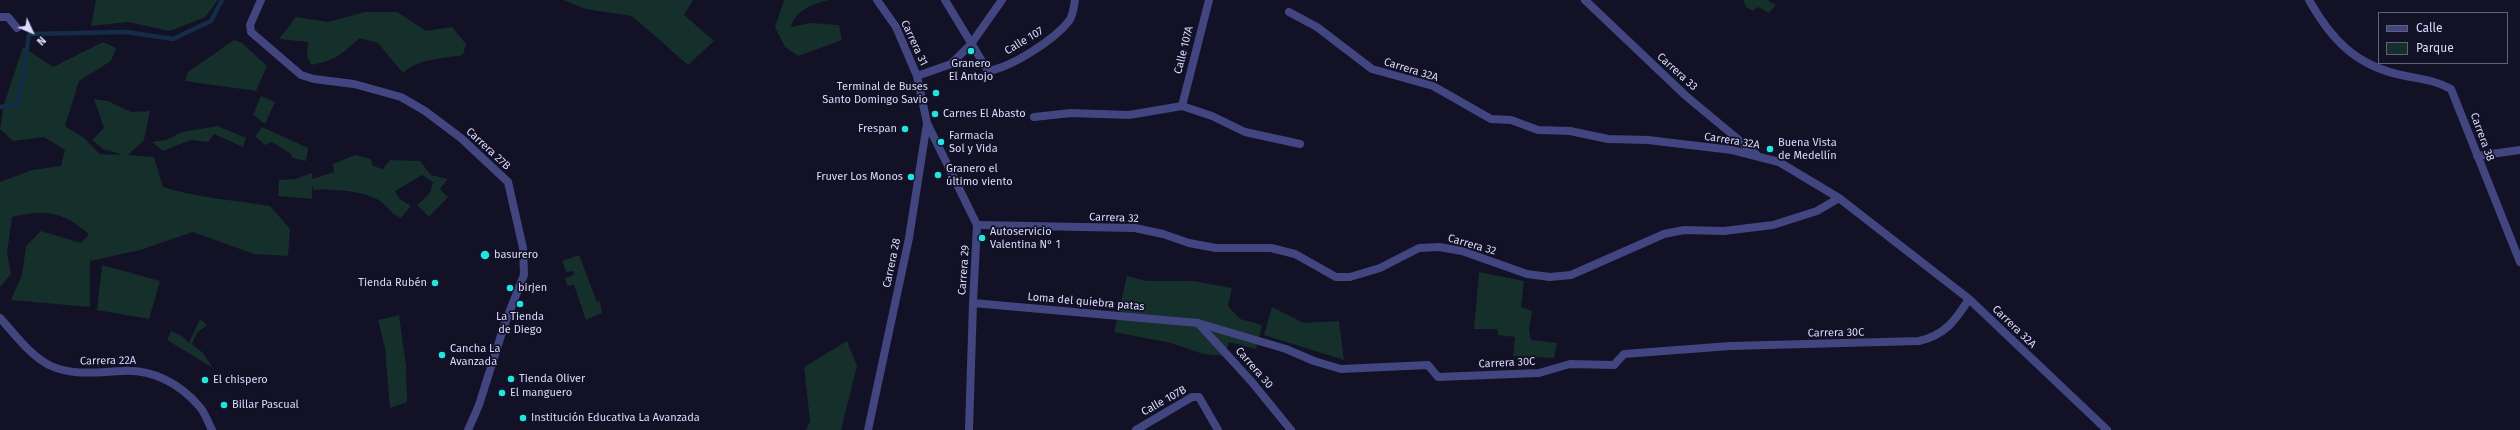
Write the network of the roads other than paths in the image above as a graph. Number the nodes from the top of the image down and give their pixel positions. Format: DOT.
graph roads {
  1 [pos="261,0"];
  2 [pos="877,0"];
  3 [pos="945,0"];
  4 [pos="1002,0"];
  5 [pos="1075,0"];
  6 [pos="1209,0"];
  7 [pos="1585,0"];
  8 [pos="2309,0"];
  9 [pos="1289,12"];
  10 [pos="0,17"];
  11 [pos="17,28"];
  12 [pos="971,44"];
  13 [pos="917,76"];
  14 [pos="922,100"];
  15 [pos="1182,106"];
  16 [pos="1034,117"];
  17 [pos="927,123"];
  18 [pos="1300,144"];
  19 [pos="2520,150"];
  20 [pos="1758,155"];
  21 [pos="2477,156"];
  22 [pos="1838,198"];
  23 [pos="977,225"];
  24 [pos="2520,262"];
  25 [pos="1969,299"];
  26 [pos="973,303"];
  27 [pos="0,318"];
  28 [pos="1198,323"];
  29 [pos="212,430"];
  30 [pos="468,430"];
  31 [pos="868,430"];
  32 [pos="969,430"];
  33 [pos="1136,430"];
  34 [pos="1218,430"];
  35 [pos="1290,430"];
  36 [pos="2107,430"];
  1 -- 30 [label="street, Carrera 27B"];
  2 -- 13 [label="street, Carrera 31"];
  3 -- 12 [label="street"];
  4 -- 12 [label="street"];
  5 -- 12 [label="street, Calle 107"];
  6 -- 15 [label="street, Calle 107A"];
  7 -- 20 [label="street, Carrera 33"];
  8 -- 21 [label="street, Carrera 38"];
  9 -- 20 [label="street, Carrera 32A"];
  10 -- 11 [label="street"];
  12 -- 13 [label="street"];
  13 -- 14 [label="street, Carrera 31"];
  14 -- 17 [label="street, Carrera 28"];
  15 -- 16 [label="street"];
  15 -- 18 [label="street"];
  17 -- 23 [label="street, Carrera 29"];
  17 -- 31 [label="street, Carrera 28"];
  19 -- 21 [label="street"];
  20 -- 22 [label="street, Carrera 32A"];
  21 -- 24 [label="street, Carrera 38"];
  22 -- 23 [label="street, Carrera 32"];
  22 -- 25 [label="street, Carrera 32A"];
  23 -- 26 [label="street, Carrera 29"];
  25 -- 28 [label="street, Carrera 30C"];
  25 -- 36 [label="street, Carrera 32A"];
  26 -- 28 [label="street, Loma del quiebra patas"];
  26 -- 32 [label="street, Carrera 29"];
  27 -- 29 [label="street, Carrera 22A"];
  28 -- 35 [label="street, Carrera 30"];
  33 -- 34 [label="street, Calle 107B"];
}
